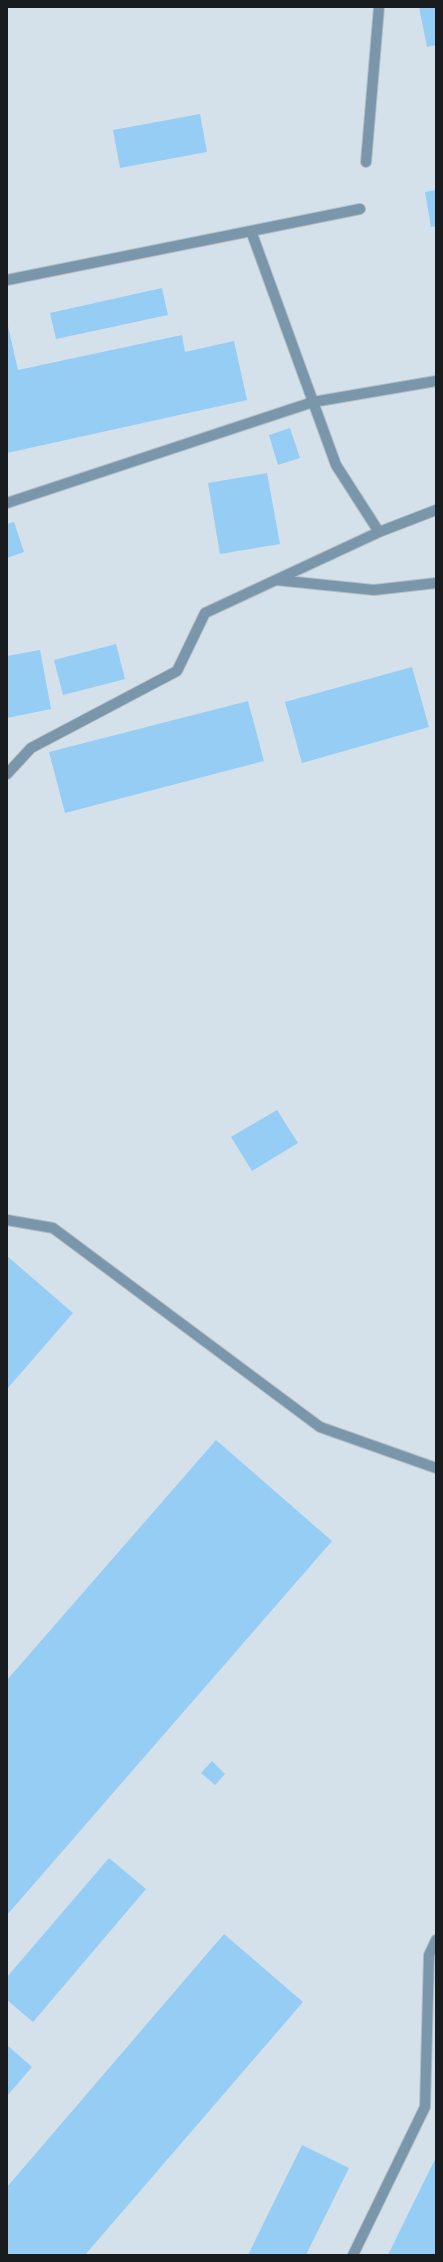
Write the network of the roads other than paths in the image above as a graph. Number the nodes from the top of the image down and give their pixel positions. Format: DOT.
graph roads {
  1 [pos="379,7"];
  2 [pos="366,162"];
  3 [pos="360,209"];
  4 [pos="251,231"];
  5 [pos="7,280"];
  6 [pos="436,381"];
  7 [pos="313,402"];
  8 [pos="7,503"];
  9 [pos="436,510"];
  10 [pos="379,532"];
  11 [pos="276,580"];
  12 [pos="436,583"];
  13 [pos="7,774"];
  14 [pos="7,1220"];
  15 [pos="436,1468"];
  16 [pos="436,1940"];
  17 [pos="353,2255"];
  1 -- 2 [label="lane"];
  3 -- 4 [label="lane"];
  4 -- 5 [label="lane"];
  4 -- 7 [label="lane"];
  6 -- 7 [label="lane"];
  7 -- 8 [label="lane"];
  7 -- 10 [label="lane"];
  9 -- 10 [label="lane"];
  10 -- 11 [label="lane"];
  11 -- 12 [label="lane"];
  11 -- 13 [label="lane"];
  14 -- 15 [label="lane"];
  16 -- 17 [label="lane"];
}
